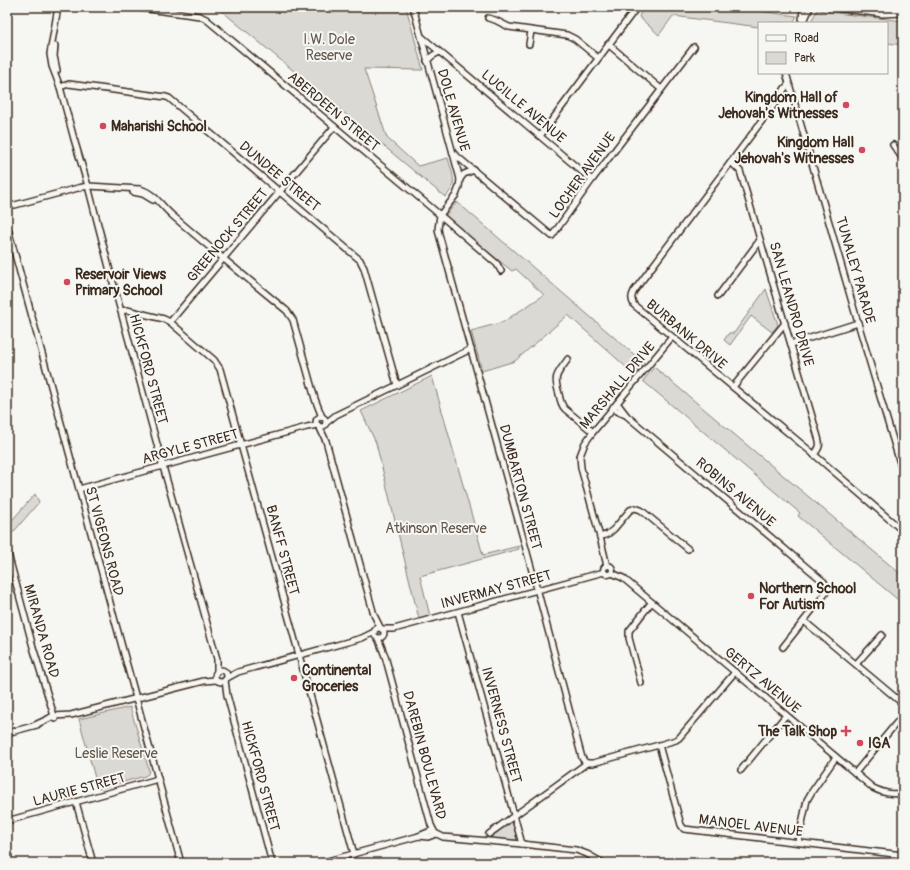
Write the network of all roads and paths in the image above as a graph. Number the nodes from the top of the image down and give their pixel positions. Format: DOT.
graph roads {
  1 [pos="58,7"];
  2 [pos="133,7"];
  3 [pos="413,7"];
  4 [pos="637,7"];
  5 [pos="803,7"];
  6 [pos="810,7"];
  7 [pos="836,7"];
  8 [pos="897,7"];
  9 [pos="903,8"];
  10 [pos="903,12"];
  11 [pos="488,18"];
  12 [pos="802,22"];
  13 [pos="803,22"];
  14 [pos="531,30"];
  15 [pos="421,37"];
  16 [pos="530,44"];
  17 [pos="608,44"];
  18 [pos="694,47"];
  19 [pos="439,52"];
  20 [pos="598,58"];
  21 [pos="427,60"];
  22 [pos="786,74"];
  23 [pos="789,84"];
  24 [pos="59,86"];
  25 [pos="661,89"];
  26 [pos="791,92"];
  27 [pos="779,98"];
  28 [pos="334,127"];
  29 [pos="540,136"];
  30 [pos="893,145"];
  31 [pos="453,153"];
  32 [pos="903,159"];
  33 [pos="731,162"];
  34 [pos="474,170"];
  35 [pos="460,179"];
  36 [pos="592,180"];
  37 [pos="88,186"];
  38 [pos="280,191"];
  39 [pos="7,205"];
  40 [pos="16,205"];
  41 [pos="7,210"];
  42 [pos="440,215"];
  43 [pos="7,225"];
  44 [pos="760,240"];
  45 [pos="223,259"];
  46 [pos="501,271"];
  47 [pos="718,296"];
  48 [pos="121,311"];
  49 [pos="170,322"];
  50 [pos="785,323"];
  51 [pos="858,323"];
  52 [pos="672,337"];
  53 [pos="791,344"];
  54 [pos="471,349"];
  55 [pos="568,359"];
  56 [pos="397,385"];
  57 [pos="732,387"];
  58 [pos="615,405"];
  59 [pos="321,422"];
  60 [pos="592,432"];
  61 [pos="242,445"];
  62 [pos="814,455"];
  63 [pos="163,466"];
  64 [pos="903,473"];
  65 [pos="79,489"];
  66 [pos="903,531"];
  67 [pos="600,537"];
  68 [pos="688,549"];
  69 [pos="7,550"];
  70 [pos="607,566"];
  71 [pos="604,572"];
  72 [pos="612,573"];
  73 [pos="537,590"];
  74 [pos="651,603"];
  75 [pos="458,612"];
  76 [pos="804,621"];
  77 [pos="379,633"];
  78 [pos="882,636"];
  79 [pos="783,647"];
  80 [pos="299,655"];
  81 [pos="216,659"];
  82 [pos="856,664"];
  83 [pos="216,672"];
  84 [pos="735,672"];
  85 [pos="223,677"];
  86 [pos="204,681"];
  87 [pos="641,683"];
  88 [pos="136,698"];
  89 [pos="903,706"];
  90 [pos="786,715"];
  91 [pos="903,715"];
  92 [pos="54,717"];
  93 [pos="7,733"];
  94 [pos="659,745"];
  95 [pos="836,757"];
  96 [pos="587,763"];
  97 [pos="741,770"];
  98 [pos="855,773"];
  99 [pos="158,779"];
  100 [pos="903,793"];
  101 [pos="76,802"];
  102 [pos="514,816"];
  103 [pos="7,821"];
  104 [pos="435,832"];
  105 [pos="490,834"];
  106 [pos="798,842"];
  107 [pos="522,844"];
  108 [pos="354,854"];
  109 [pos="903,855"];
  110 [pos="93,863"];
  111 [pos="181,863"];
  112 [pos="272,863"];
  113 [pos="320,863"];
  114 [pos="603,863"];
  1 -- 24 [label="street, HICKFORD STREET"];
  2 -- 28 [label="street, ABERDEEN STREET"];
  3 -- 15 [label="street, DOLE AVENUE"];
  4 -- 17 [label="street"];
  5 -- 12 [label="street"];
  6 -- 13 [label="street"];
  7 -- 10 [label="main road"];
  8 -- 9 [label="main road"];
  11 -- 14 [label="street"];
  14 -- 16 [label="street"];
  14 -- 20 [label="street"];
  15 -- 19 [label="street, LUCILLE AVENUE"];
  15 -- 21 [label="street, DOLE AVENUE"];
  17 -- 20 [label="street"];
  17 -- 25 [label="street"];
  18 -- 25 [label="street, LOCHER AVENUE"];
  19 -- 21 [label="street"];
  19 -- 29 [label="street, LUCILLE AVENUE"];
  20 -- 29 [label="street"];
  21 -- 31 [label="street, DOLE AVENUE"];
  22 -- 23 [label="street, TUNALEY PARADE"];
  23 -- 26 [label="street, TUNALEY PARADE"];
  23 -- 27 [label="street, BURBANK DRIVE"];
  24 -- 37 [label="street, HICKFORD STREET"];
  24 -- 38 [label="street, DUNDEE STREET"];
  25 -- 36 [label="street, LOCHER AVENUE"];
  26 -- 27 [label="street, BURBANK DRIVE"];
  26 -- 51 [label="street, TUNALEY PARADE"];
  27 -- 33 [label="street, BURBANK DRIVE"];
  28 -- 38 [label="street, GREENOCK STREET"];
  28 -- 42 [label="street, ABERDEEN STREET"];
  29 -- 36 [label="street, LUCILLE AVENUE"];
  30 -- 32 [label="street"];
  31 -- 34 [label="street, LOCHER AVENUE"];
  31 -- 35 [label="street, DOLE AVENUE"];
  33 -- 44 [label="street, SAN LEANDRO DRIVE"];
  33 -- 52 [label="street, BURBANK DRIVE"];
  34 -- 35 [label="street"];
  34 -- 36 [label="street, LOCHER AVENUE"];
  35 -- 42 [label="street"];
  37 -- 40 [label="street, DAREBIN BOULEVARD"];
  37 -- 45 [label="street, DAREBIN BOULEVARD"];
  37 -- 48 [label="street, HICKFORD STREET"];
  38 -- 45 [label="street, GREENOCK STREET"];
  38 -- 56 [label="street, DUNDEE STREET"];
  39 -- 40 [label="street"];
  40 -- 41 [label="street"];
  42 -- 46 [label="street, ABERDEEN STREET"];
  42 -- 54 [label="street, DUMBARTON STREET"];
  43 -- 65 [label="street, ST VIGEONS ROAD"];
  44 -- 47 [label="street"];
  44 -- 50 [label="street, SAN LEANDRO DRIVE"];
  45 -- 49 [label="street, GREENOCK STREET"];
  45 -- 59 [label="street, DAREBIN BOULEVARD"];
  48 -- 49 [label="street, BANFF STREET"];
  48 -- 63 [label="street, HICKFORD STREET"];
  49 -- 61 [label="street, BANFF STREET"];
  50 -- 53 [label="street, SAN LEANDRO DRIVE"];
  50 -- 57 [label="street"];
  51 -- 53 [label="street"];
  51 -- 64 [label="street, TUNALEY PARADE"];
  52 -- 57 [label="street, BURBANK DRIVE"];
  52 -- 58 [label="street, MARSHALL DRIVE"];
  53 -- 62 [label="street, SAN LEANDRO DRIVE"];
  54 -- 56 [label="street, ARGYLE STREET"];
  54 -- 73 [label="street, DUMBARTON STREET"];
  55 -- 60 [label="street"];
  56 -- 59 [label="street, ARGYLE STREET"];
  57 -- 62 [label="street, BURBANK DRIVE"];
  58 -- 60 [label="street, MARSHALL DRIVE"];
  58 -- 76 [label="street, ROBINS AVENUE"];
  59 -- 61 [label="street, ARGYLE STREET"];
  59 -- 77 [label="street, DAREBIN BOULEVARD"];
  60 -- 67 [label="street, MARSHALL DRIVE"];
  61 -- 63 [label="street, ARGYLE STREET"];
  61 -- 80 [label="street, BANFF STREET"];
  62 -- 66 [label="street, BURBANK DRIVE"];
  63 -- 65 [label="street, ARGYLE STREET"];
  63 -- 81 [label="street, HICKFORD STREET"];
  65 -- 88 [label="street, ST VIGEONS ROAD"];
  67 -- 68 [label="street"];
  67 -- 70 [label="street, MARSHALL DRIVE"];
  69 -- 92 [label="street, MIRANDA ROAD"];
  70 -- 71 [label="street"];
  70 -- 72 [label="street"];
  71 -- 72 [label="street"];
  71 -- 73 [label="street, INVERMAY STREET"];
  72 -- 74 [label="street, GERTZ AVENUE"];
  73 -- 75 [label="street, INVERMAY STREET"];
  73 -- 96 [label="street, DUMBARTON STREET"];
  74 -- 84 [label="street, GERTZ AVENUE"];
  74 -- 87 [label="street"];
  75 -- 77 [label="street, INVERMAY STREET"];
  75 -- 102 [label="street, INVERNESS STREET"];
  76 -- 79 [label="street"];
  76 -- 82 [label="street"];
  77 -- 80 [label="street, INVERMAY STREET"];
  77 -- 104 [label="street, DAREBIN BOULEVARD"];
  78 -- 82 [label="street"];
  80 -- 85 [label="street, INVERMAY STREET"];
  80 -- 108 [label="street, BANFF STREET"];
  81 -- 83 [label="street, HICKFORD STREET"];
  81 -- 85 [label="street, HICKFORD STREET"];
  82 -- 89 [label="street"];
  83 -- 85 [label="street, HICKFORD STREET"];
  83 -- 85 [label="street"];
  83 -- 86 [label="street, INVERMAY STREET"];
  84 -- 90 [label="street, GERTZ AVENUE"];
  84 -- 94 [label="street"];
  85 -- 86 [label="street, INVERMAY STREET"];
  85 -- 112 [label="street, HICKFORD STREET"];
  86 -- 88 [label="street, INVERMAY STREET"];
  88 -- 92 [label="street, INVERMAY STREET"];
  88 -- 99 [label="street, ST VIGEONS ROAD"];
  90 -- 95 [label="street, GERTZ AVENUE"];
  90 -- 97 [label="street"];
  91 -- 98 [label="street"];
  92 -- 93 [label="street"];
  94 -- 96 [label="street"];
  94 -- 106 [label="street, MANOEL AVENUE"];
  95 -- 98 [label="street, GERTZ AVENUE"];
  95 -- 106 [label="street"];
  96 -- 102 [label="street"];
  98 -- 100 [label="street, GERTZ AVENUE"];
  99 -- 101 [label="street, LAURIE STREET"];
  99 -- 111 [label="street, ST VIGEONS ROAD"];
  101 -- 103 [label="street, LAURIE STREET"];
  101 -- 110 [label="street"];
  102 -- 105 [label="street"];
  102 -- 107 [label="street, INVERNESS STREET"];
  104 -- 107 [label="street, DAREBIN BOULEVARD"];
  104 -- 108 [label="street"];
  106 -- 109 [label="street, MANOEL AVENUE"];
  107 -- 114 [label="street, DAREBIN BOULEVARD"];
  108 -- 113 [label="street"];
}
